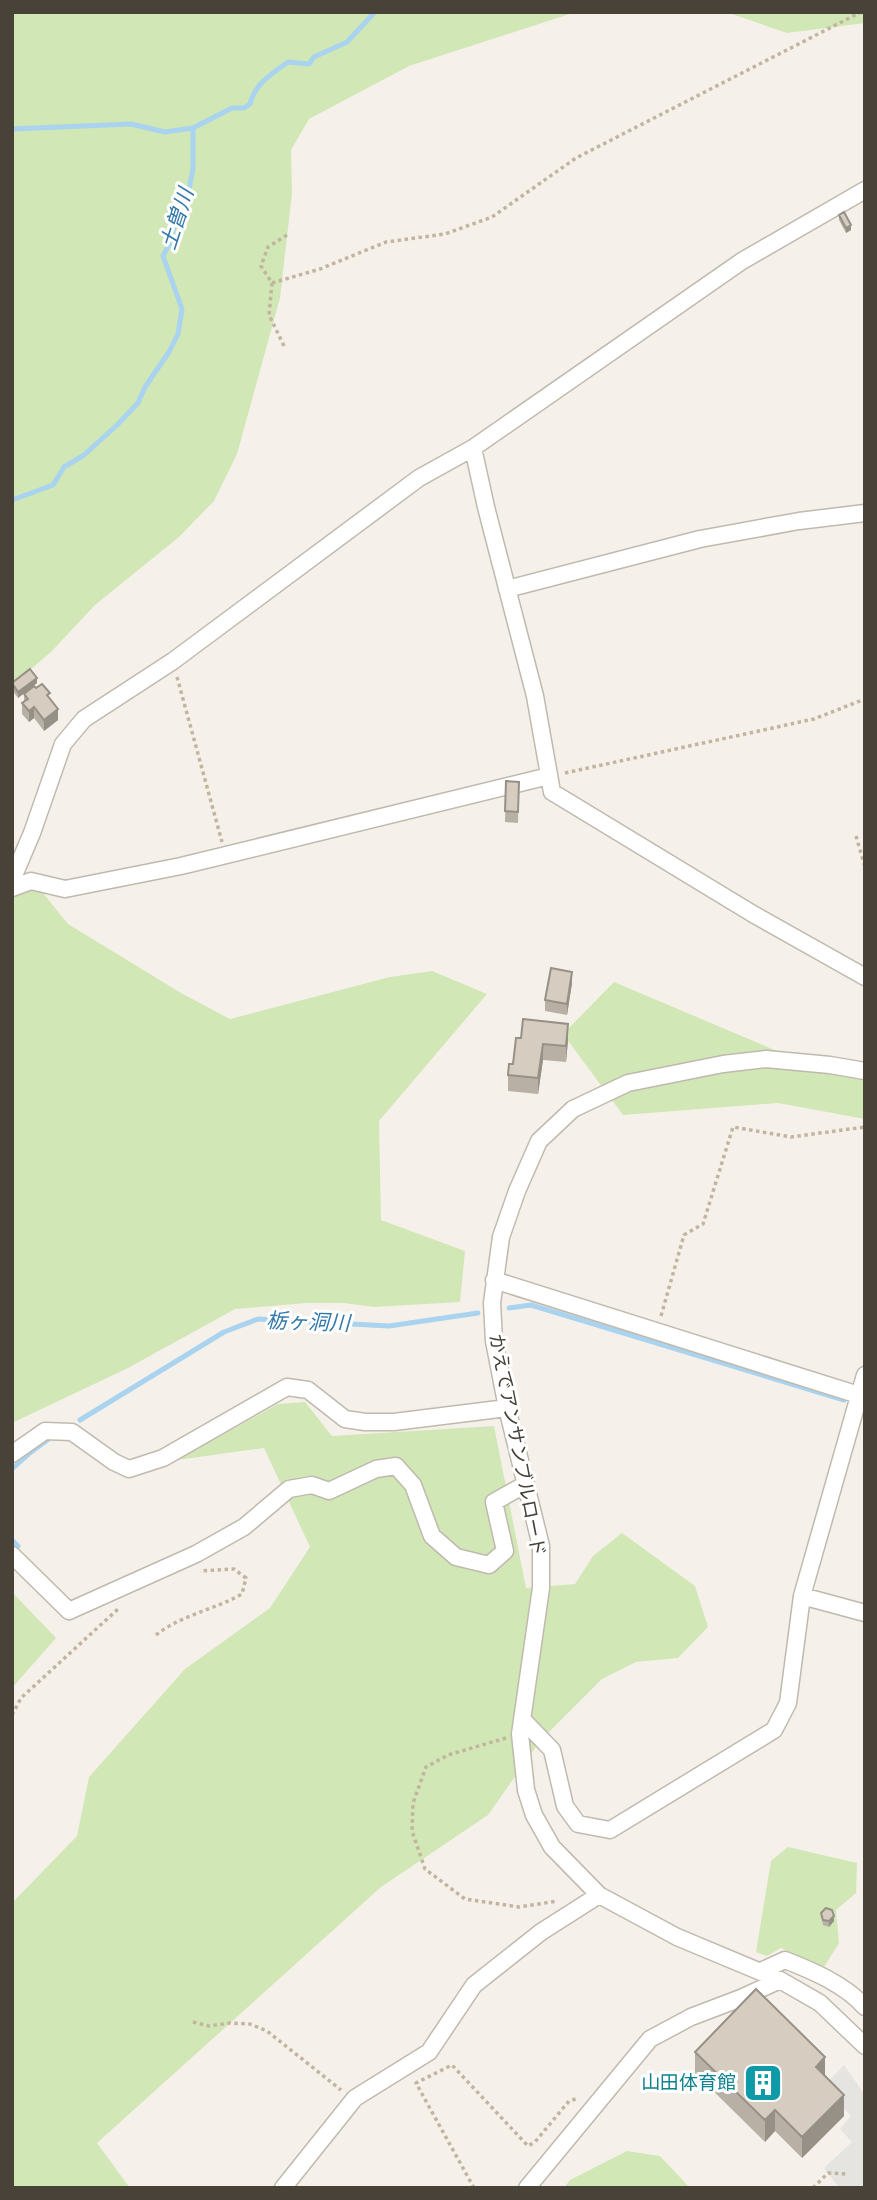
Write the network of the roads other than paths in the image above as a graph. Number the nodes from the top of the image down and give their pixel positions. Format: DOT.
graph roads {
  1 [pos="865,190"];
  2 [pos="473,448"];
  3 [pos="865,513"];
  4 [pos="507,589"];
  5 [pos="549,776"];
  6 [pos="12,880"];
  7 [pos="12,888"];
  8 [pos="865,977"];
  9 [pos="865,1071"];
  10 [pos="494,1280"];
  11 [pos="865,1375"];
  12 [pos="862,1396"];
  13 [pos="507,1408"];
  14 [pos="12,1454"];
  15 [pos="526,1484"];
  16 [pos="12,1555"];
  17 [pos="802,1596"];
  18 [pos="865,1613"];
  19 [pos="522,1727"];
  20 [pos="599,1895"];
  21 [pos="761,1971"];
  22 [pos="780,1980"];
  23 [pos="865,2007"];
  24 [pos="865,2046"];
  25 [pos="284,2188"];
  26 [pos="527,2188"];
  1 -- 2 [label="street"];
  2 -- 4 [label="street"];
  2 -- 6 [label="street"];
  3 -- 4 [label="street"];
  4 -- 5 [label="street"];
  5 -- 7 [label="street"];
  5 -- 8 [label="street"];
  9 -- 10 [label="street, かえでアンサンブルロード"];
  10 -- 12 [label="street"];
  10 -- 13 [label="street, かえでアンサンブルロード"];
  11 -- 12 [label="street"];
  12 -- 17 [label="street"];
  13 -- 14 [label="street"];
  13 -- 15 [label="street, かえでアンサンブルロード"];
  15 -- 16 [label="street"];
  15 -- 19 [label="street, かえでアンサンブルロード"];
  17 -- 18 [label="street"];
  17 -- 19 [label="street"];
  19 -- 20 [label="street, かえでアンサンブルロード"];
  20 -- 21 [label="street, かえでアンサンブルロード"];
  20 -- 25 [label="street"];
  21 -- 22 [label="street, かえでアンサンブルロード"];
  21 -- 23 [label="street"];
  22 -- 24 [label="street, かえでアンサンブルロード"];
  22 -- 26 [label="street"];
}
